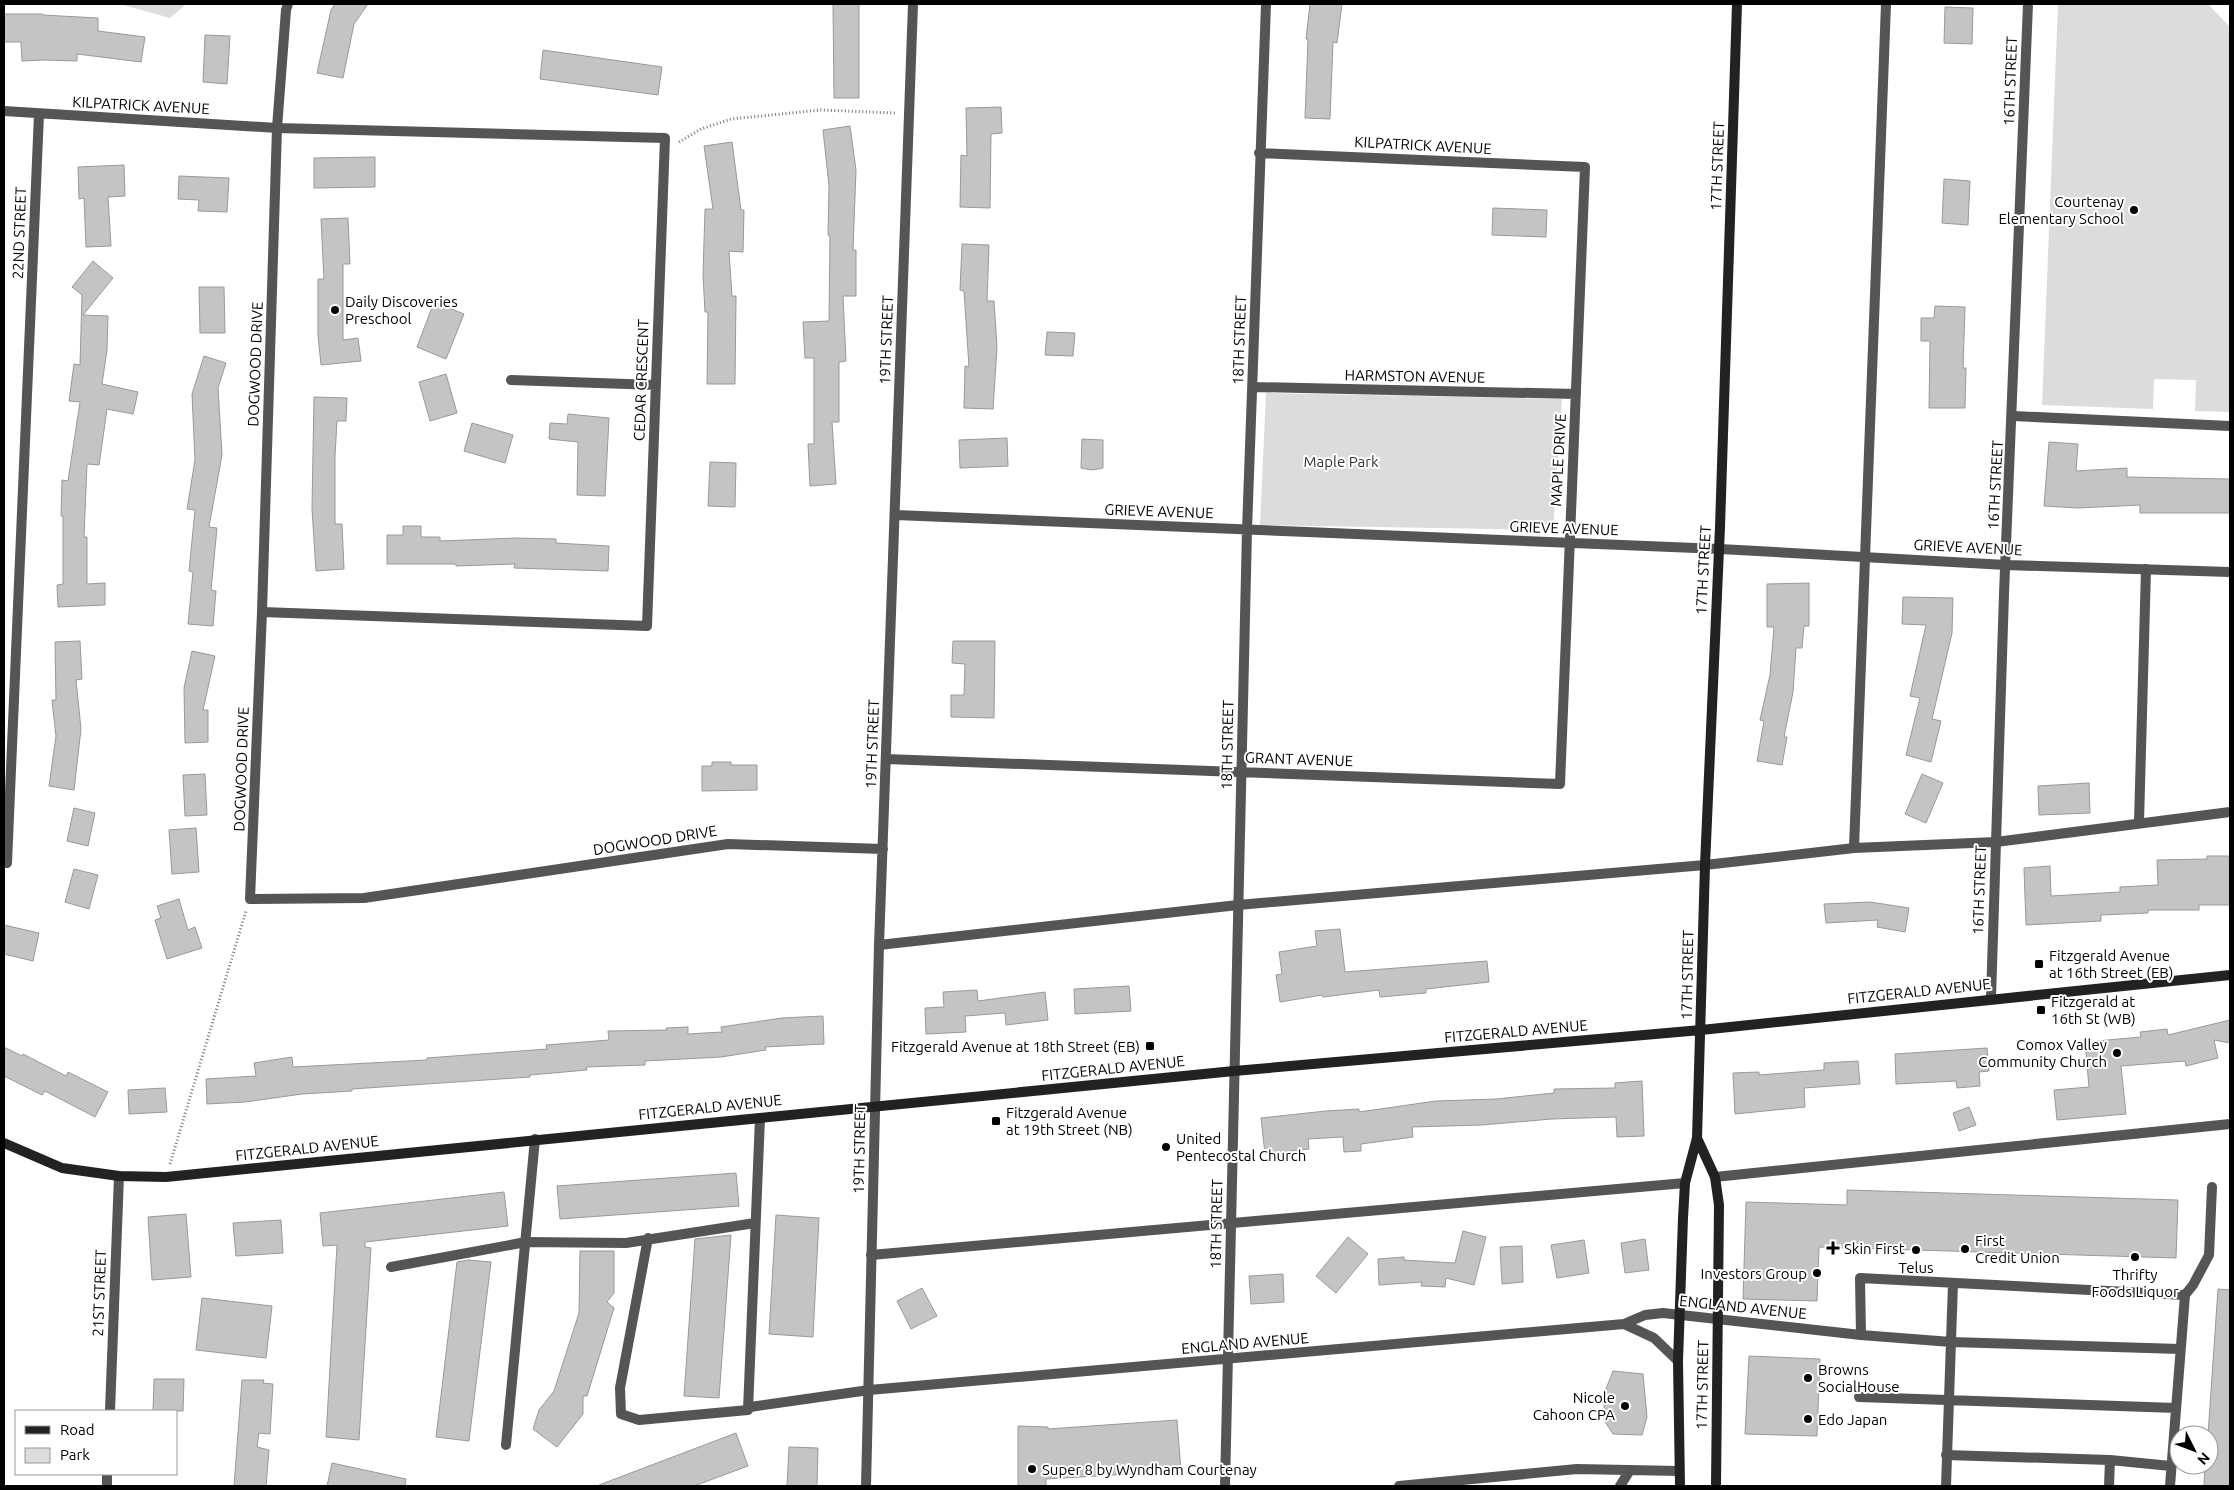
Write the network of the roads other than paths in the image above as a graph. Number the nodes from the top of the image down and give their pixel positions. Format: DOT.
graph roads {
  1 [pos="288,4"];
  2 [pos="913,4"];
  3 [pos="1266,4"];
  4 [pos="1737,4"];
  5 [pos="1886,4"];
  6 [pos="2028,4"];
  7 [pos="4,112"];
  8 [pos="39,114"];
  9 [pos="277,128"];
  10 [pos="1259,153"];
  11 [pos="1585,167"];
  12 [pos="511,380"];
  13 [pos="656,385"];
  14 [pos="1253,388"];
  15 [pos="1576,394"];
  16 [pos="2013,416"];
  17 [pos="2230,426"];
  18 [pos="896,515"];
  19 [pos="1247,530"];
  20 [pos="1569,543"];
  21 [pos="1720,549"];
  22 [pos="1864,556"];
  23 [pos="2006,565"];
  24 [pos="2146,568"];
  25 [pos="2230,572"];
  26 [pos="262,612"];
  27 [pos="886,759"];
  28 [pos="1242,772"];
  29 [pos="1560,784"];
  30 [pos="2230,812"];
  31 [pos="2139,822"];
  32 [pos="1996,842"];
  33 [pos="1854,848"];
  34 [pos="883,849"];
  35 [pos="5,862"];
  36 [pos="1705,865"];
  37 [pos="1238,904"];
  38 [pos="879,944"];
  39 [pos="2230,975"];
  40 [pos="1991,998"];
  41 [pos="1701,1030"];
  42 [pos="1234,1071"];
  43 [pos="875,1106"];
  44 [pos="760,1118"];
  45 [pos="2230,1124"];
  46 [pos="1697,1138"];
  47 [pos="535,1140"];
  48 [pos="4,1143"];
  49 [pos="119,1176"];
  50 [pos="1715,1177"];
  51 [pos="1686,1183"];
  52 [pos="2212,1186"];
  53 [pos="1231,1222"];
  54 [pos="756,1223"];
  55 [pos="648,1238"];
  56 [pos="526,1242"];
  57 [pos="871,1255"];
  58 [pos="391,1267"];
  59 [pos="1953,1283"];
  60 [pos="2185,1295"];
  61 [pos="1680,1314"];
  62 [pos="1718,1319"];
  63 [pos="1624,1324"];
  64 [pos="1861,1335"];
  65 [pos="1951,1342"];
  66 [pos="2180,1349"];
  67 [pos="1228,1360"];
  68 [pos="1678,1361"];
  69 [pos="869,1390"];
  70 [pos="1859,1397"];
  71 [pos="1948,1401"];
  72 [pos="2176,1408"];
  73 [pos="110,1410"];
  74 [pos="748,1410"];
  75 [pos="2175,1425"];
  76 [pos="506,1446"];
  77 [pos="1946,1455"];
  78 [pos="2110,1460"];
  79 [pos="2169,1466"];
  80 [pos="1630,1470"];
  81 [pos="1679,1471"];
  82 [pos="866,1486"];
  83 [pos="1224,1486"];
  84 [pos="1399,1486"];
  85 [pos="1620,1486"];
  86 [pos="1680,1486"];
  87 [pos="1716,1486"];
  88 [pos="1946,1486"];
  89 [pos="2109,1486"];
  1 -- 9 [label="street, DOGWOOD DRIVE"];
  2 -- 18 [label="street, 19TH STREET"];
  3 -- 10 [label="street, 18TH STREET"];
  4 -- 21 [label="street, 17TH STREET"];
  5 -- 22 [label="street"];
  6 -- 16 [label="street, 16TH STREET"];
  7 -- 8 [label="street, KILPATRICK AVENUE"];
  8 -- 9 [label="street, KILPATRICK AVENUE"];
  8 -- 35 [label="street, 22ND STREET"];
  9 -- 13 [label="street, CEDAR CRESCENT"];
  9 -- 26 [label="street, DOGWOOD DRIVE"];
  10 -- 11 [label="street, KILPATRICK AVENUE"];
  10 -- 14 [label="street, 18TH STREET"];
  11 -- 15 [label="street, MAPLE DRIVE"];
  12 -- 13 [label="street"];
  13 -- 26 [label="street, CEDAR CRESCENT"];
  14 -- 15 [label="street, HARMSTON AVENUE"];
  14 -- 19 [label="street, 18TH STREET"];
  15 -- 20 [label="street, MAPLE DRIVE"];
  16 -- 17 [label="street"];
  16 -- 23 [label="street, 16TH STREET"];
  18 -- 19 [label="street, GRIEVE AVENUE"];
  18 -- 27 [label="street, 19TH STREET"];
  19 -- 20 [label="street, GRIEVE AVENUE"];
  19 -- 28 [label="street, 18TH STREET"];
  20 -- 21 [label="street, GRIEVE AVENUE"];
  20 -- 29 [label="street, MAPLE DRIVE"];
  21 -- 22 [label="street, GRIEVE AVENUE"];
  21 -- 36 [label="street, 17TH STREET"];
  22 -- 23 [label="street, GRIEVE AVENUE"];
  22 -- 33 [label="street"];
  23 -- 24 [label="street, GRIEVE AVENUE"];
  23 -- 32 [label="street, 16TH STREET"];
  24 -- 25 [label="street, GRIEVE AVENUE"];
  24 -- 31 [label="street"];
  26 -- 34 [label="street, DOGWOOD DRIVE"];
  27 -- 28 [label="street, GRANT AVENUE"];
  27 -- 34 [label="street, 19TH STREET"];
  28 -- 29 [label="street, GRANT AVENUE"];
  28 -- 37 [label="street, 18TH STREET"];
  30 -- 31 [label="street"];
  31 -- 32 [label="street"];
  32 -- 33 [label="street"];
  32 -- 40 [label="street, 16TH STREET"];
  33 -- 36 [label="street"];
  34 -- 38 [label="street, 19TH STREET"];
  36 -- 37 [label="street"];
  36 -- 41 [label="street, 17TH STREET"];
  37 -- 38 [label="street"];
  37 -- 42 [label="street, 18TH STREET"];
  38 -- 43 [label="street, 19TH STREET"];
  39 -- 40 [label="street, FITZGERALD AVENUE"];
  40 -- 41 [label="street, FITZGERALD AVENUE"];
  41 -- 42 [label="street, FITZGERALD AVENUE"];
  41 -- 46 [label="street, 17TH STREET"];
  42 -- 43 [label="street, FITZGERALD AVENUE"];
  42 -- 53 [label="street, 18TH STREET"];
  43 -- 44 [label="street, FITZGERALD AVENUE"];
  43 -- 57 [label="street, 19TH STREET"];
  44 -- 47 [label="street, FITZGERALD AVENUE"];
  44 -- 54 [label="street"];
  45 -- 50 [label="street"];
  46 -- 50 [label="street, 17TH STREET"];
  46 -- 51 [label="street, 17TH STREET"];
  47 -- 49 [label="street, FITZGERALD AVENUE"];
  47 -- 56 [label="street"];
  48 -- 49 [label="street, FITZGERALD AVENUE"];
  49 -- 73 [label="street, 21ST STREET"];
  50 -- 62 [label="street, 17TH STREET"];
  51 -- 53 [label="street"];
  51 -- 61 [label="street, 17TH STREET"];
  52 -- 60 [label="street"];
  53 -- 57 [label="street"];
  53 -- 67 [label="street, 18TH STREET"];
  54 -- 55 [label="street"];
  54 -- 74 [label="street"];
  55 -- 56 [label="street"];
  55 -- 74 [label="street, ENGLAND AVENUE"];
  56 -- 58 [label="street"];
  56 -- 76 [label="street"];
  57 -- 69 [label="street, 19TH STREET"];
  59 -- 60 [label="street"];
  59 -- 64 [label="street"];
  59 -- 65 [label="street"];
  60 -- 66 [label="street"];
  61 -- 62 [label="street, ENGLAND AVENUE"];
  61 -- 63 [label="street, ENGLAND AVENUE"];
  61 -- 68 [label="street, 17TH STREET"];
  62 -- 64 [label="street, ENGLAND AVENUE"];
  62 -- 87 [label="street, 17TH STREET"];
  63 -- 67 [label="street, ENGLAND AVENUE"];
  63 -- 68 [label="street"];
  64 -- 65 [label="street, ENGLAND AVENUE"];
  65 -- 66 [label="street, ENGLAND AVENUE"];
  65 -- 71 [label="street"];
  66 -- 72 [label="street"];
  67 -- 69 [label="street, ENGLAND AVENUE"];
  67 -- 83 [label="street, 18TH STREET"];
  68 -- 81 [label="street, 17TH STREET"];
  69 -- 74 [label="street, ENGLAND AVENUE"];
  69 -- 82 [label="street, 19TH STREET"];
  70 -- 71 [label="street"];
  71 -- 72 [label="street"];
  71 -- 77 [label="street"];
  72 -- 75 [label="street"];
  77 -- 78 [label="street"];
  77 -- 88 [label="street"];
  78 -- 79 [label="street"];
  78 -- 89 [label="street"];
  80 -- 81 [label="street"];
  80 -- 84 [label="street"];
  80 -- 85 [label="street"];
  81 -- 86 [label="street, 17TH STREET"];
}
